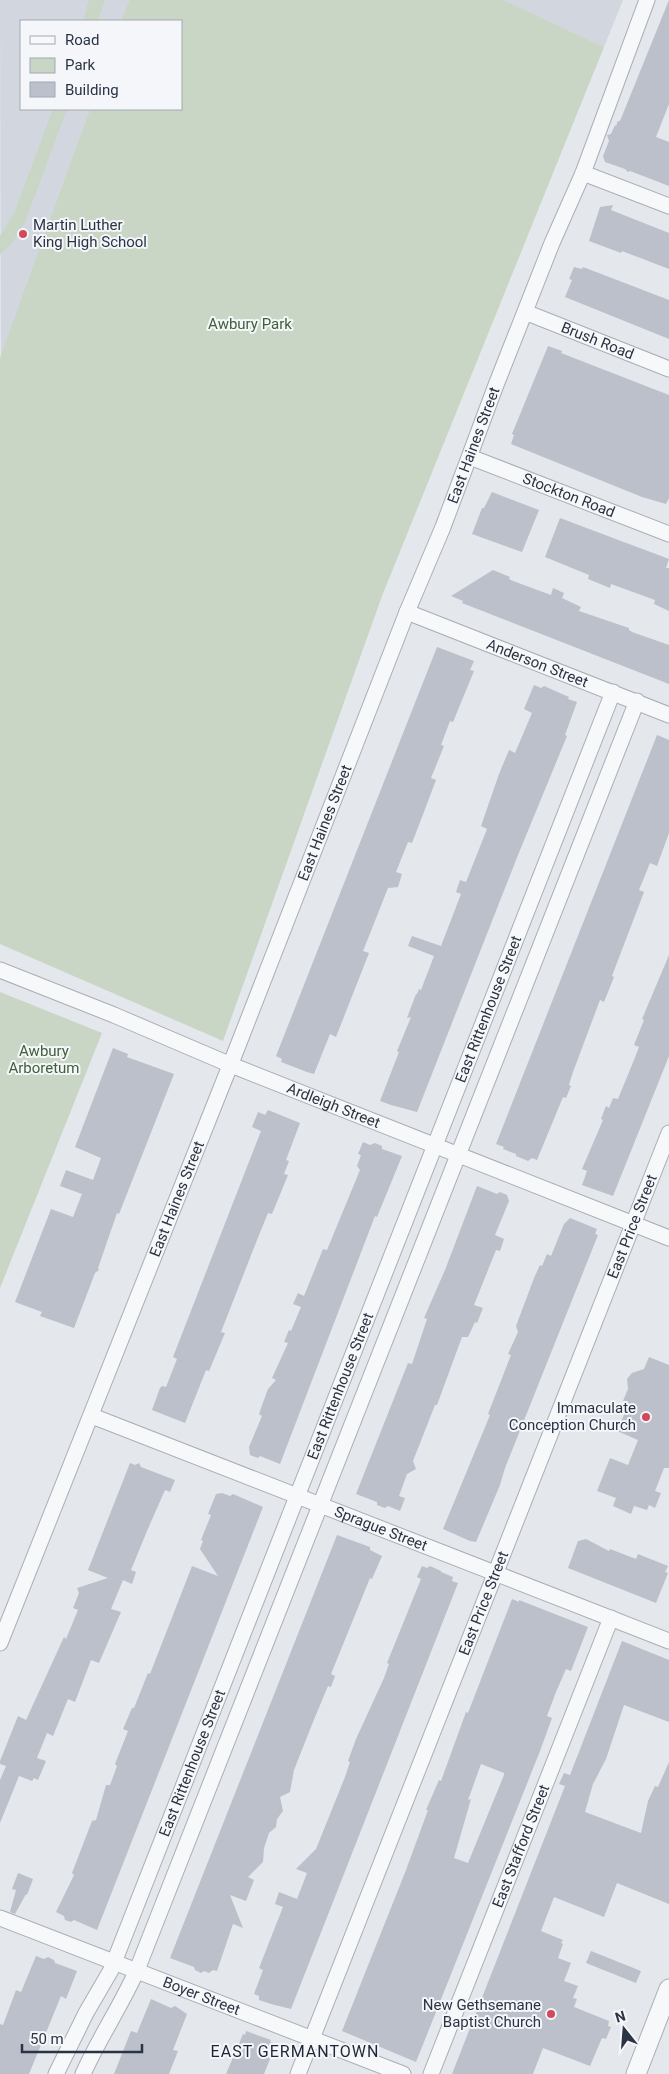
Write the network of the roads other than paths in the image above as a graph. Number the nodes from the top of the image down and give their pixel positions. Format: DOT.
graph roads {
  1 [pos="647,0"];
  2 [pos="583,173"];
  3 [pos="669,206"];
  4 [pos="525,312"];
  5 [pos="669,369"];
  6 [pos="470,457"];
  7 [pos="669,534"];
  8 [pos="407,612"];
  9 [pos="614,692"];
  10 [pos="636,701"];
  11 [pos="669,715"];
  12 [pos="0,970"];
  13 [pos="231,1065"];
  14 [pos="669,1133"];
  15 [pos="436,1145"];
  16 [pos="459,1154"];
  17 [pos="633,1224"];
  18 [pos="669,1238"];
  19 [pos="92,1416"];
  20 [pos="298,1496"];
  21 [pos="320,1504"];
  22 [pos="496,1573"];
  23 [pos="5,1618"];
  24 [pos="611,1618"];
  25 [pos="669,1641"];
  26 [pos="0,1643"];
  27 [pos="0,1918"];
  28 [pos="114,1961"];
  29 [pos="137,1970"];
  30 [pos="669,1989"];
  31 [pos="312,2037"];
  32 [pos="56,2074"];
  33 [pos="83,2074"];
  34 [pos="298,2074"];
  35 [pos="403,2074"];
  36 [pos="431,2074"];
  37 [pos="636,2074"];
  1 -- 2 [label="street, East Haines Street"];
  2 -- 3 [label="street"];
  2 -- 4 [label="street, East Haines Street"];
  4 -- 5 [label="street, Brush Road"];
  4 -- 6 [label="street, East Haines Street"];
  6 -- 7 [label="street, Stockton Road"];
  6 -- 8 [label="street, East Haines Street"];
  8 -- 9 [label="street, Anderson Street"];
  8 -- 13 [label="street, East Haines Street"];
  9 -- 10 [label="street, Anderson Street"];
  9 -- 15 [label="street, East Rittenhouse Street"];
  10 -- 11 [label="street, Anderson Street"];
  10 -- 16 [label="street, East Rittenhouse Street"];
  12 -- 13 [label="street, Ardleigh Street"];
  13 -- 15 [label="street, Ardleigh Street"];
  13 -- 19 [label="street, East Haines Street"];
  14 -- 17 [label="street, East Price Street"];
  15 -- 16 [label="street, Ardleigh Street"];
  15 -- 20 [label="street, East Rittenhouse Street"];
  16 -- 17 [label="street, Ardleigh Street"];
  16 -- 21 [label="street, East Rittenhouse Street"];
  17 -- 18 [label="street, Ardleigh Street"];
  17 -- 22 [label="street, East Price Street"];
  19 -- 20 [label="street, Sprague Street"];
  19 -- 23 [label="street, East Haines Street"];
  20 -- 21 [label="street, Sprague Street"];
  20 -- 28 [label="street, East Rittenhouse Street"];
  21 -- 22 [label="street, Sprague Street"];
  21 -- 29 [label="street, East Rittenhouse Street"];
  22 -- 24 [label="street, Sprague Street"];
  22 -- 31 [label="street, East Price Street"];
  23 -- 26 [label="street, East Haines Street"];
  24 -- 25 [label="street, Sprague Street"];
  24 -- 36 [label="street, East Stafford Street"];
  27 -- 28 [label="street, Boyer Street"];
  28 -- 29 [label="street, Boyer Street"];
  28 -- 32 [label="street, East Rittenhouse Street"];
  29 -- 31 [label="street, Boyer Street"];
  29 -- 33 [label="street, East Rittenhouse Street"];
  30 -- 37 [label="street"];
  31 -- 34 [label="street, East Price Street"];
  31 -- 35 [label="street, Boyer Street"];
}
